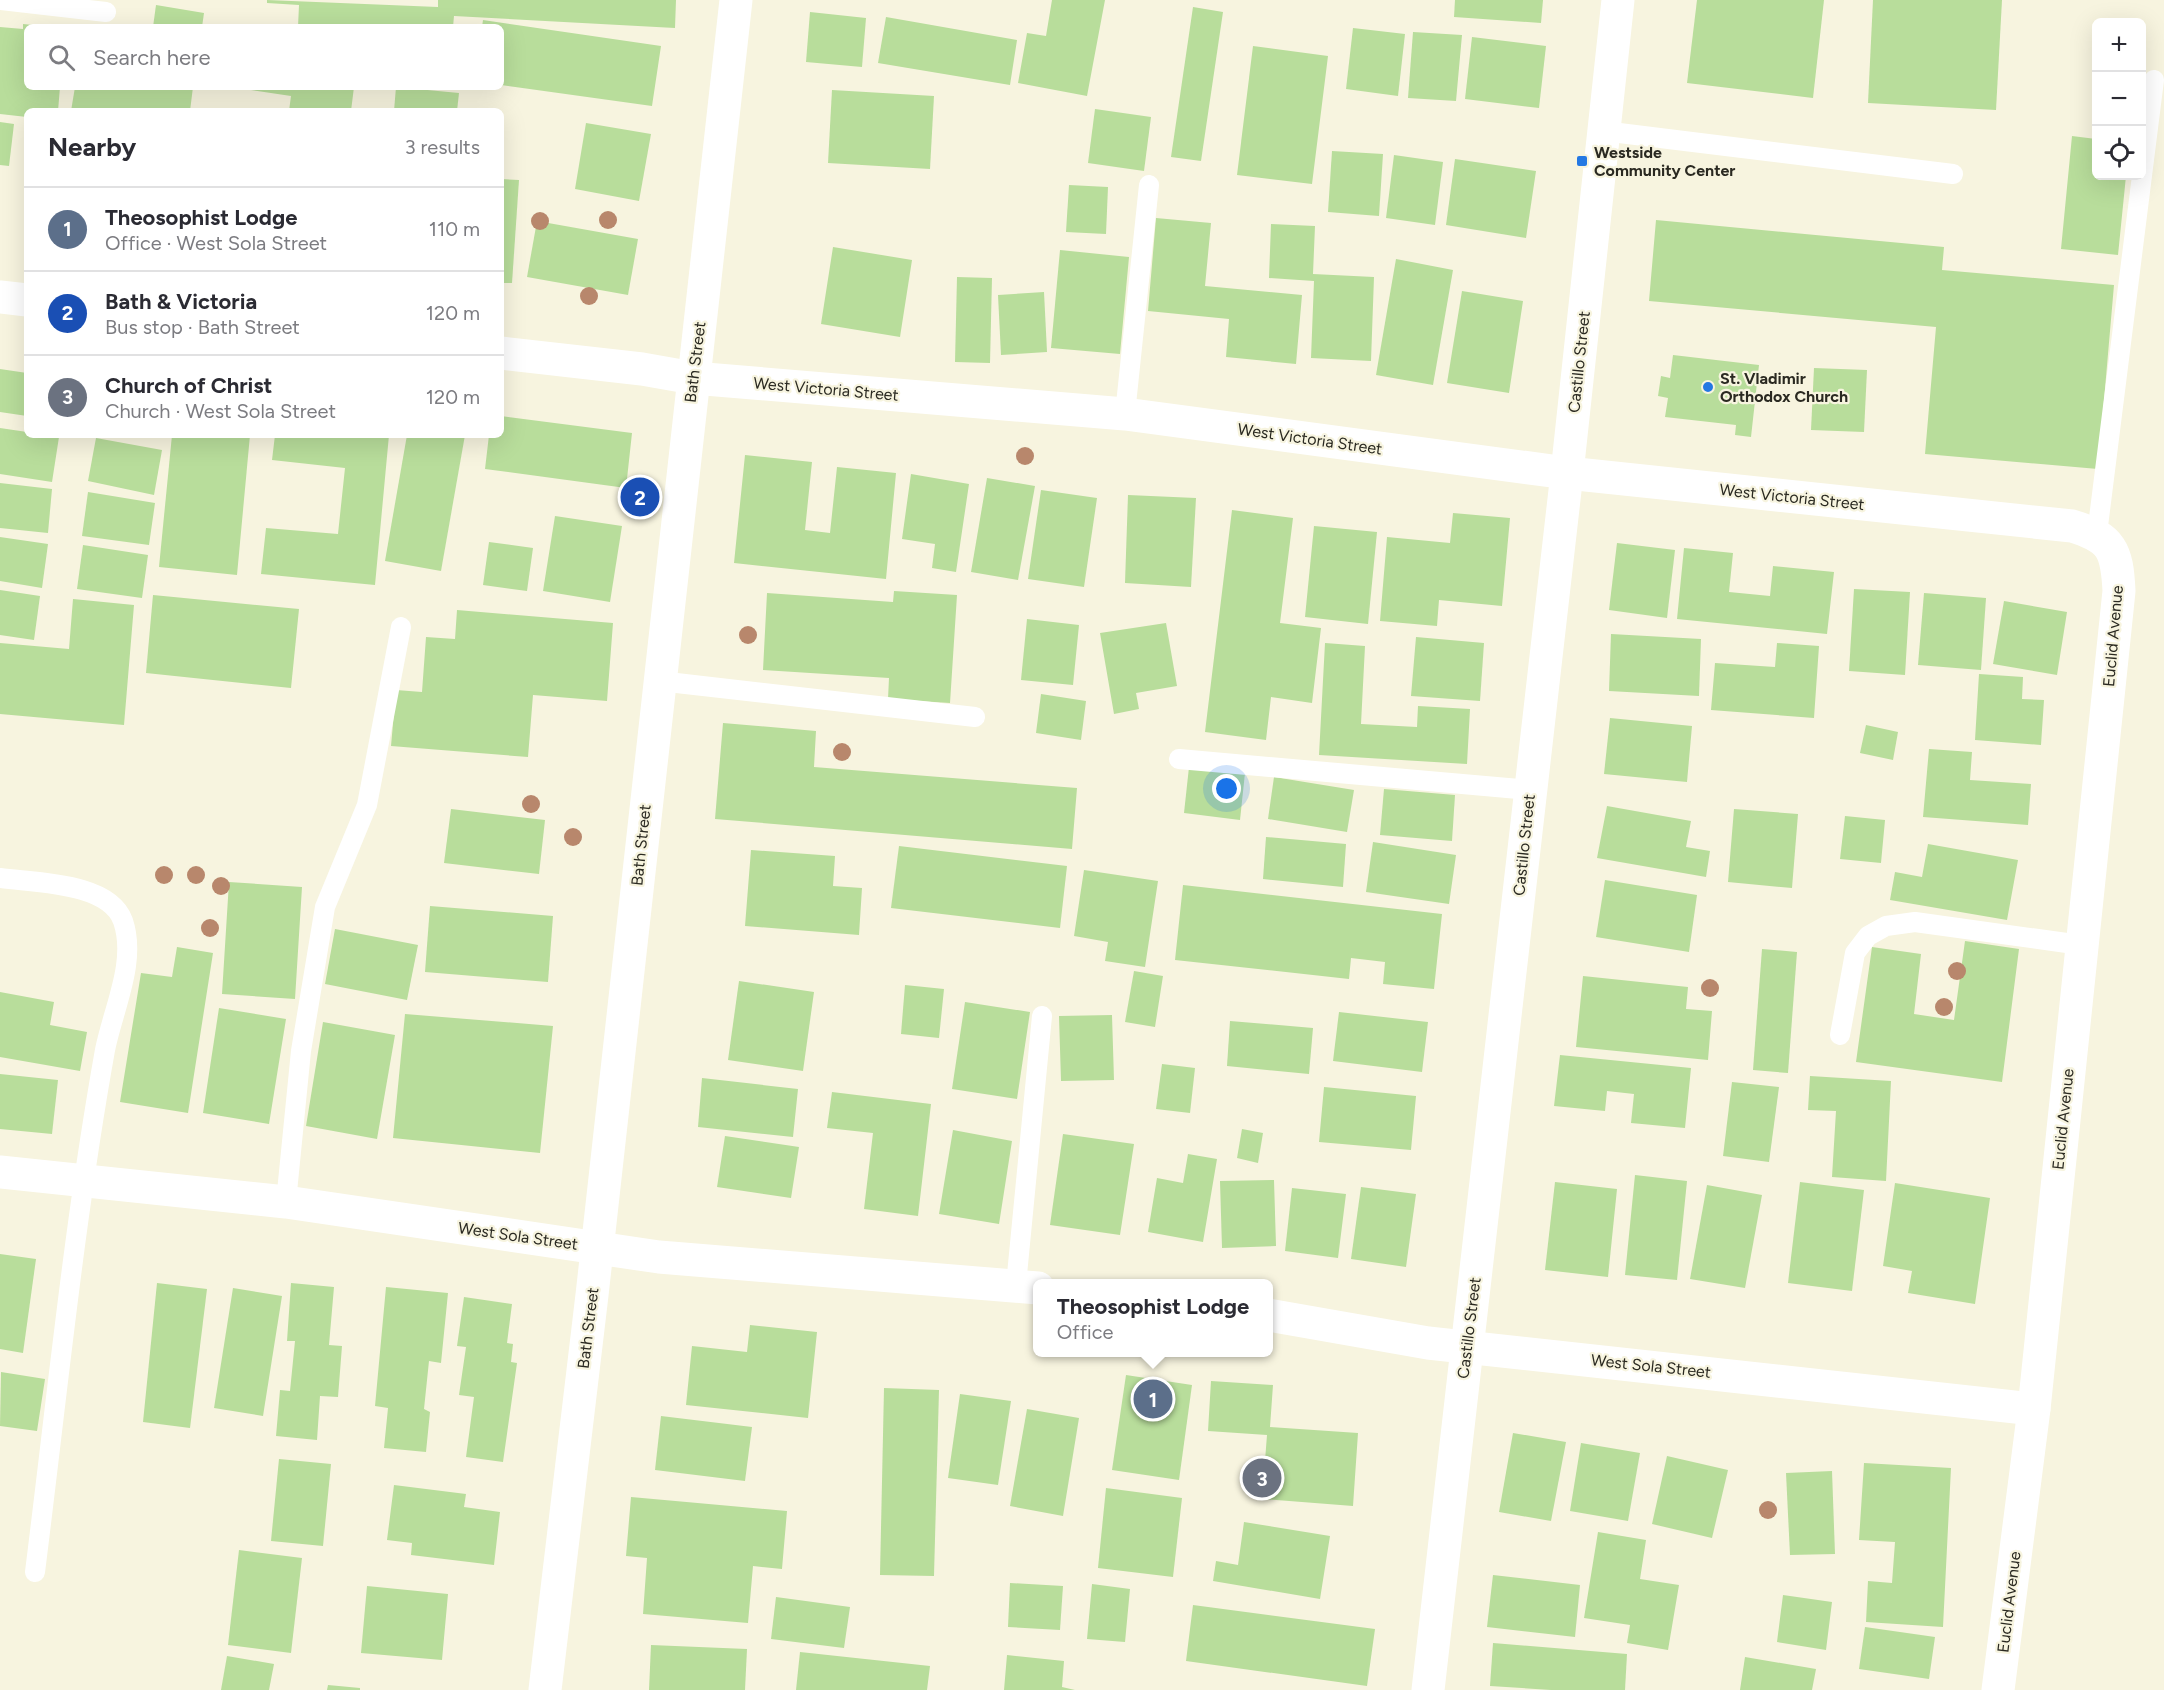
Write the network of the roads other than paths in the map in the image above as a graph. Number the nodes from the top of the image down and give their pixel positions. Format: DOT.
graph roads {
  1 [pos="1,0"];
  2 [pos="736,0"];
  3 [pos="1618,0"];
  4 [pos="106,12"];
  5 [pos="2154,80"];
  6 [pos="1604,130"];
  7 [pos="1953,174"];
  8 [pos="1149,185"];
  9 [pos="0,297"];
  10 [pos="24,300"];
  11 [pos="504,353"];
  12 [pos="693,378"];
  13 [pos="1125,414"];
  14 [pos="1567,473"];
  15 [pos="2104,541"];
  16 [pos="401,627"];
  17 [pos="659,681"];
  18 [pos="975,717"];
  19 [pos="1179,759"];
  20 [pos="1530,790"];
  21 [pos="0,878"];
  22 [pos="2081,945"];
  23 [pos="1042,1017"];
  24 [pos="1840,1035"];
  25 [pos="0,1172"];
  26 [pos="82,1179"];
  27 [pos="286,1202"];
  28 [pos="596,1247"];
  29 [pos="1027,1287"];
  30 [pos="1273,1316"];
  31 [pos="1468,1347"];
  32 [pos="2034,1409"];
  33 [pos="35,1572"];
  34 [pos="545,1690"];
  35 [pos="1428,1690"];
  36 [pos="1998,1690"];
  1 -- 4 [label="lane"];
  2 -- 12 [label="street, Bath Street"];
  3 -- 6 [label="street, Castillo Street"];
  5 -- 15 [label="lane"];
  6 -- 7 [label="lane"];
  6 -- 14 [label="street, Castillo Street"];
  8 -- 13 [label="lane"];
  9 -- 10 [label="street"];
  11 -- 12 [label="street, West Victoria Street"];
  12 -- 13 [label="street, West Victoria Street"];
  12 -- 17 [label="street, Bath Street"];
  13 -- 14 [label="street, West Victoria Street"];
  14 -- 15 [label="street, West Victoria Street"];
  14 -- 20 [label="street, Castillo Street"];
  15 -- 22 [label="street, Euclid Avenue"];
  16 -- 27 [label="lane"];
  17 -- 18 [label="lane"];
  17 -- 28 [label="street, Bath Street"];
  19 -- 20 [label="lane"];
  20 -- 31 [label="street, Castillo Street"];
  21 -- 26 [label="lane"];
  22 -- 24 [label="lane"];
  22 -- 32 [label="street, Euclid Avenue"];
  23 -- 29 [label="lane"];
  25 -- 26 [label="street, West Sola Street"];
  26 -- 27 [label="street, West Sola Street"];
  26 -- 33 [label="lane"];
  27 -- 28 [label="street, West Sola Street"];
  28 -- 29 [label="street, West Sola Street"];
  28 -- 34 [label="street, Bath Street"];
  30 -- 31 [label="street, West Sola Street"];
  31 -- 32 [label="street, West Sola Street"];
  31 -- 35 [label="street, Castillo Street"];
  32 -- 36 [label="street, Euclid Avenue"];
}
